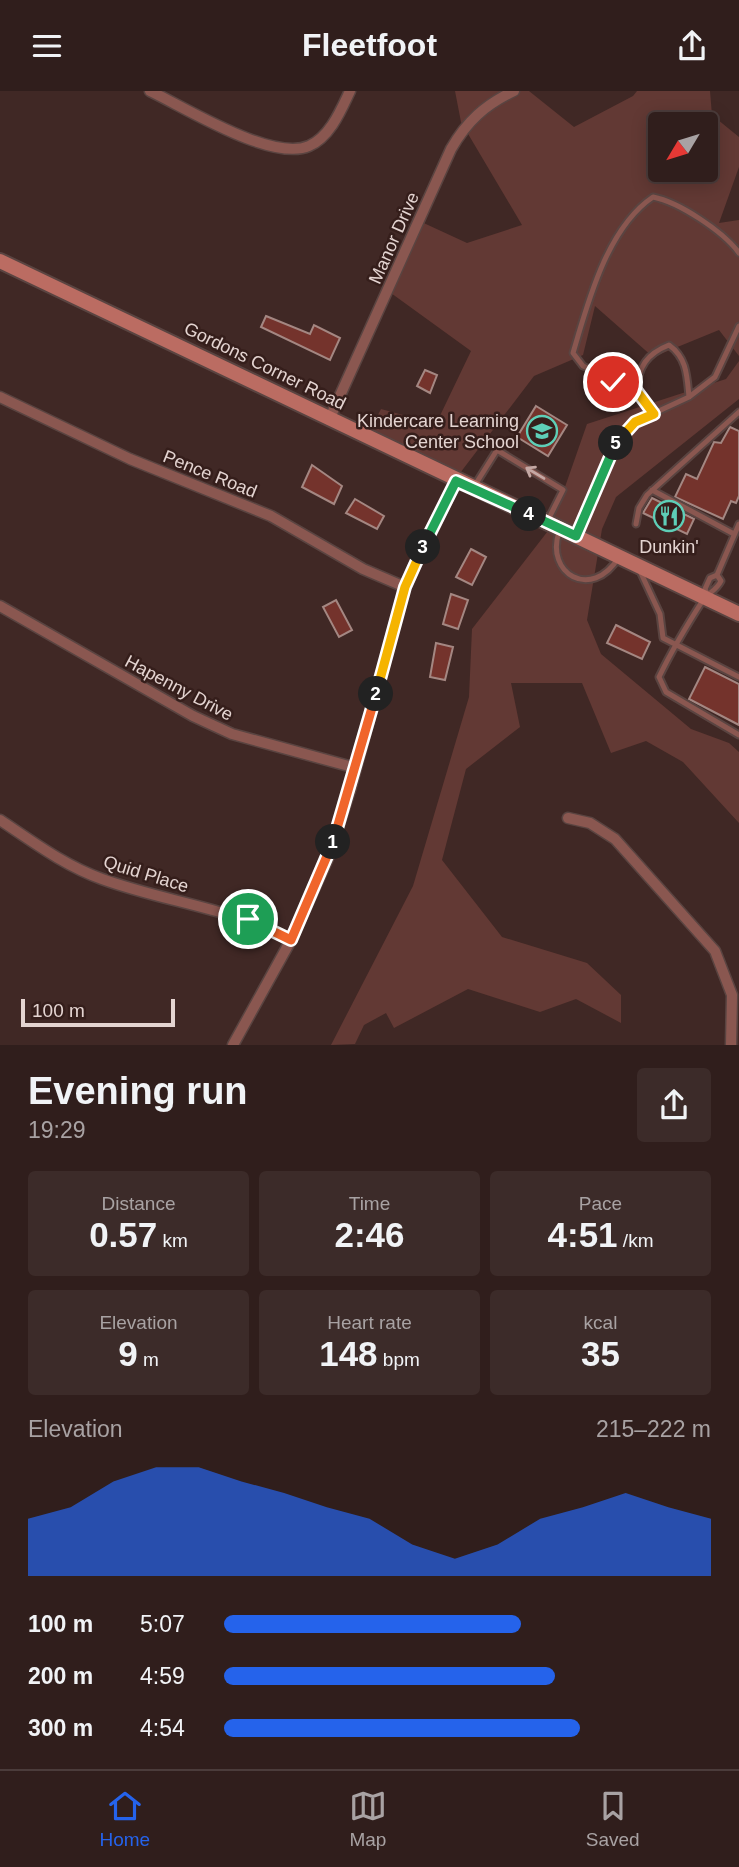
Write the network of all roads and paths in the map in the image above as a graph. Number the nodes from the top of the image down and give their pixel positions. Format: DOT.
graph roads {
  1 [pos="150,91"];
  2 [pos="350,91"];
  3 [pos="514,91"];
  4 [pos="739,253"];
  5 [pos="0,261"];
  6 [pos="739,325"];
  7 [pos="636,390"];
  8 [pos="0,397"];
  9 [pos="690,397"];
  10 [pos="739,412"];
  11 [pos="654,414"];
  12 [pos="329,420"];
  13 [pos="456,481"];
  14 [pos="473,487"];
  15 [pos="652,490"];
  16 [pos="636,524"];
  17 [pos="739,524"];
  18 [pos="553,526"];
  19 [pos="734,534"];
  20 [pos="576,536"];
  21 [pos="619,557"];
  22 [pos="639,566"];
  23 [pos="405,587"];
  24 [pos="706,596"];
  25 [pos="0,605"];
  26 [pos="739,614"];
  27 [pos="674,646"];
  28 [pos="739,677"];
  29 [pos="739,735"];
  30 [pos="356,768"];
  31 [pos="568,818"];
  32 [pos="0,820"];
  33 [pos="291,940"];
  34 [pos="736,1018"];
  35 [pos="233,1045"];
  36 [pos="731,1045"];
  1 -- 2 [label="street"];
  3 -- 12 [label="street, Manor Drive"];
  4 -- 7 [label="lane"];
  5 -- 12 [label="street, Gordons Corner Road"];
  6 -- 9 [label="lane"];
  7 -- 9 [label="lane"];
  7 -- 11 [label="lane"];
  8 -- 23 [label="street, Pence Road"];
  9 -- 11 [label="lane"];
  10 -- 15 [label="lane"];
  11 -- 20 [label="lane"];
  12 -- 13 [label="street, Gordons Corner Road"];
  13 -- 14 [label="street, Gordons Corner Road"];
  13 -- 23 [label="street"];
  14 -- 18 [label="street, Gordons Corner Road"];
  18 -- 14 [label="lane, one-way"];
  15 -- 16 [label="lane"];
  15 -- 19 [label="lane"];
  17 -- 19 [label="lane"];
  18 -- 20 [label="street, Gordons Corner Road"];
  18 -- 21 [label="lane"];
  19 -- 24 [label="lane"];
  20 -- 21 [label="street, Gordons Corner Road"];
  21 -- 22 [label="street, Gordons Corner Road"];
  22 -- 24 [label="street, Gordons Corner Road"];
  22 -- 27 [label="lane"];
  23 -- 30 [label="street"];
  24 -- 26 [label="street, Gordons Corner Road"];
  24 -- 27 [label="lane"];
  25 -- 30 [label="street, Hapenny Drive"];
  27 -- 28 [label="lane"];
  27 -- 29 [label="lane"];
  30 -- 33 [label="street"];
  31 -- 34 [label="street"];
  32 -- 33 [label="street, Quid Place"];
  33 -- 35 [label="street"];
  34 -- 36 [label="street"];
}
